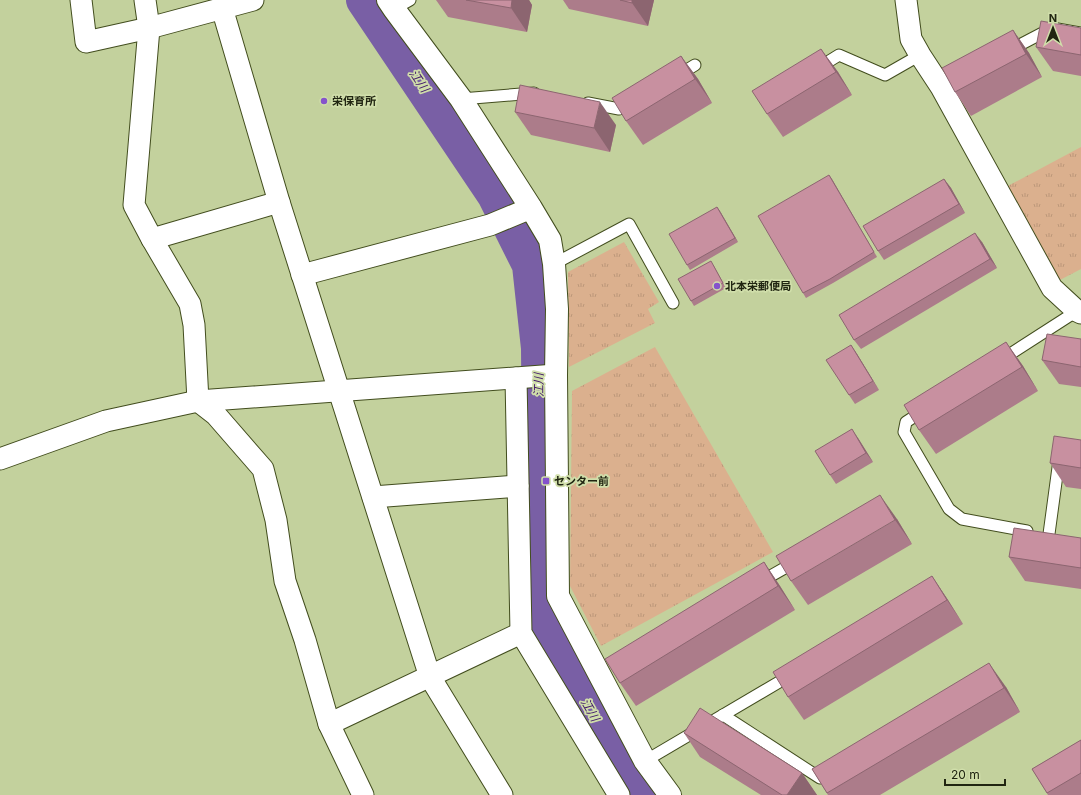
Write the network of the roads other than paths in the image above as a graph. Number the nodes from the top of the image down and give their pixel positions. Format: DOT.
graph roads {
  1 [pos="81,0"];
  2 [pos="145,0"];
  3 [pos="253,0"];
  4 [pos="906,0"];
  5 [pos="397,3"];
  6 [pos="222,8"];
  7 [pos="149,28"];
  8 [pos="1081,33"];
  9 [pos="1003,54"];
  10 [pos="920,55"];
  11 [pos="695,65"];
  12 [pos="807,74"];
  13 [pos="670,80"];
  14 [pos="546,94"];
  15 [pos="638,98"];
  16 [pos="461,99"];
  17 [pos="575,100"];
  18 [pos="279,202"];
  19 [pos="531,208"];
  20 [pos="152,239"];
  21 [pos="554,264"];
  22 [pos="302,275"];
  23 [pos="673,303"];
  24 [pos="1079,312"];
  25 [pos="992,366"];
  26 [pos="556,375"];
  27 [pos="516,378"];
  28 [pos="339,391"];
  29 [pos="198,401"];
  30 [pos="933,405"];
  31 [pos="1061,448"];
  32 [pos="0,459"];
  33 [pos="518,486"];
  34 [pos="373,497"];
  35 [pos="1049,534"];
  36 [pos="1062,537"];
  37 [pos="807,555"];
  38 [pos="752,586"];
  39 [pos="520,633"];
  40 [pos="797,671"];
  41 [pos="430,677"];
  42 [pos="723,715"];
  43 [pos="329,724"];
  44 [pos="645,761"];
  45 [pos="841,766"];
  46 [pos="363,795"];
  47 [pos="502,795"];
  48 [pos="619,795"];
  49 [pos="670,795"];
  1 -- 7 [label="street"];
  2 -- 7 [label="street"];
  3 -- 6 [label="street"];
  4 -- 10 [label="street"];
  5 -- 16 [label="street"];
  6 -- 7 [label="street"];
  6 -- 18 [label="street"];
  7 -- 20 [label="street"];
  8 -- 9 [label="lane"];
  10 -- 12 [label="lane"];
  10 -- 24 [label="street"];
  11 -- 13 [label="lane"];
  14 -- 16 [label="lane"];
  15 -- 17 [label="lane"];
  16 -- 19 [label="street"];
  18 -- 20 [label="street"];
  18 -- 22 [label="street"];
  19 -- 21 [label="street"];
  19 -- 22 [label="street"];
  20 -- 29 [label="street"];
  21 -- 23 [label="lane"];
  21 -- 26 [label="street"];
  22 -- 28 [label="street"];
  24 -- 25 [label="lane"];
  26 -- 27 [label="street"];
  26 -- 44 [label="street"];
  27 -- 28 [label="street"];
  27 -- 33 [label="street"];
  28 -- 29 [label="street"];
  28 -- 34 [label="street"];
  29 -- 32 [label="street"];
  29 -- 43 [label="street"];
  30 -- 35 [label="lane"];
  31 -- 35 [label="lane"];
  33 -- 34 [label="street"];
  33 -- 39 [label="street"];
  34 -- 41 [label="street"];
  35 -- 36 [label="lane"];
  37 -- 38 [label="lane"];
  39 -- 41 [label="street"];
  39 -- 48 [label="street"];
  40 -- 42 [label="lane"];
  41 -- 43 [label="street"];
  41 -- 47 [label="street"];
  42 -- 44 [label="lane"];
  42 -- 45 [label="lane"];
  43 -- 46 [label="street"];
  44 -- 49 [label="street"];
}
